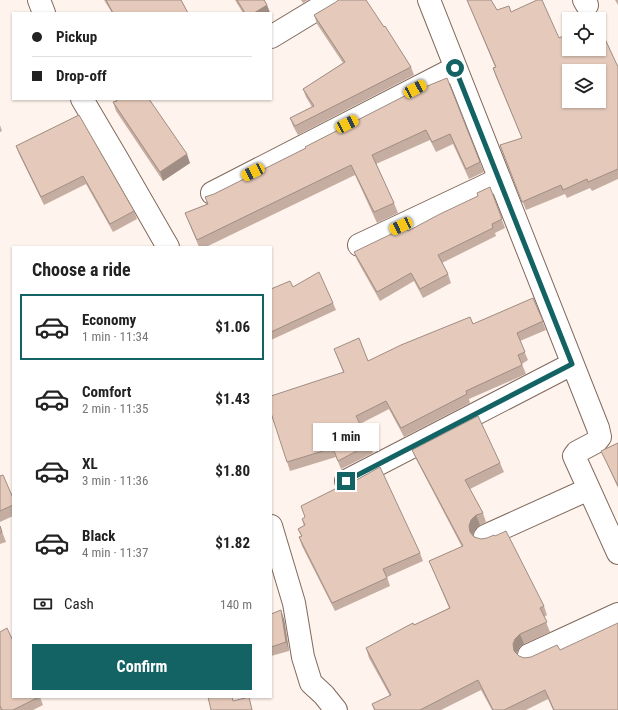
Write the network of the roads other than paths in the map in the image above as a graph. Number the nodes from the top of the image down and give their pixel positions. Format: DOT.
graph roads {
  1 [pos="39,0"];
  2 [pos="332,0"];
  3 [pos="429,0"];
  4 [pos="44,12"];
  5 [pos="272,36"];
  6 [pos="455,68"];
  7 [pos="83,100"];
  8 [pos="499,179"];
  9 [pos="212,193"];
  10 [pos="359,245"];
  11 [pos="167,246"];
  12 [pos="572,364"];
  13 [pos="346,481"];
  14 [pos="589,489"];
  15 [pos="272,529"];
  16 [pos="485,536"];
  17 [pos="618,553"];
  18 [pos="618,614"];
  19 [pos="529,654"];
  20 [pos="336,710"];
  1 -- 4 [label="street"];
  2 -- 5 [label="street"];
  3 -- 6 [label="street"];
  6 -- 8 [label="street"];
  6 -- 9 [label="street"];
  7 -- 11 [label="street"];
  8 -- 10 [label="street"];
  8 -- 12 [label="street"];
  12 -- 13 [label="street"];
  12 -- 14 [label="street"];
  14 -- 16 [label="street"];
  14 -- 17 [label="street"];
  15 -- 20 [label="street"];
  18 -- 19 [label="street"];
}
